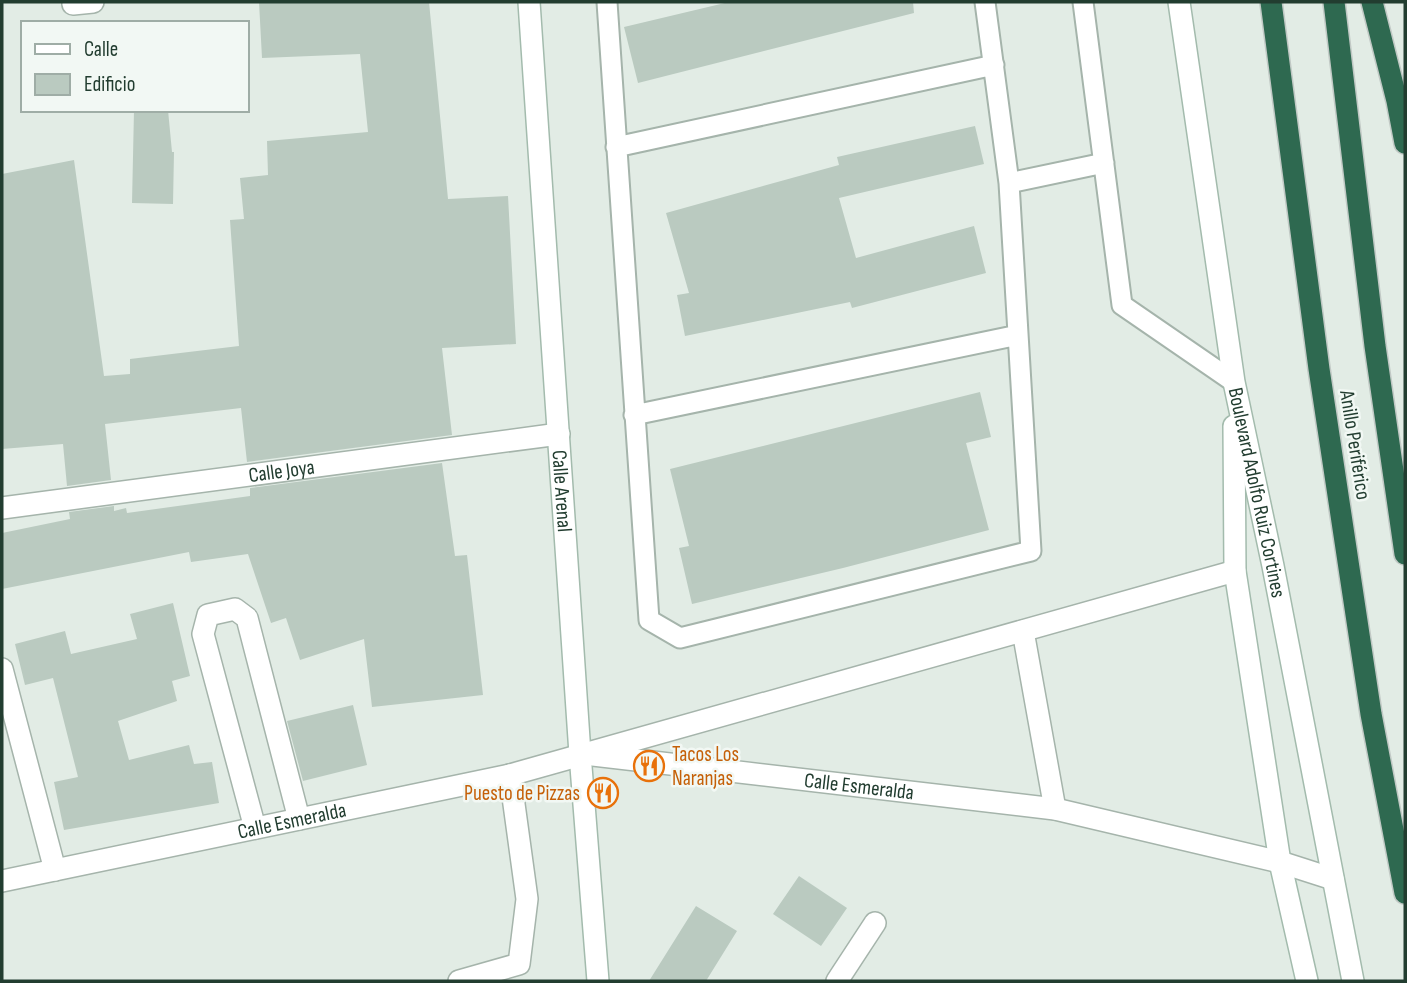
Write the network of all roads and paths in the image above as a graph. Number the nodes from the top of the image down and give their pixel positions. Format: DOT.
graph roads {
  1 [pos="530,2"];
  2 [pos="607,2"];
  3 [pos="985,2"];
  4 [pos="1083,2"];
  5 [pos="1179,2"];
  6 [pos="1271,2"];
  7 [pos="1334,2"];
  8 [pos="1372,2"];
  9 [pos="994,65"];
  10 [pos="1405,143"];
  11 [pos="615,148"];
  12 [pos="1104,163"];
  13 [pos="1009,183"];
  14 [pos="1018,335"];
  15 [pos="1234,382"];
  16 [pos="634,415"];
  17 [pos="559,434"];
  18 [pos="2,508"];
  19 [pos="1405,554"];
  20 [pos="1235,571"];
  21 [pos="1023,631"];
  22 [pos="2,669"];
  23 [pos="580,754"];
  24 [pos="510,775"];
  25 [pos="1055,809"];
  26 [pos="299,819"];
  27 [pos="255,828"];
  28 [pos="1280,862"];
  29 [pos="55,870"];
  30 [pos="1333,879"];
  31 [pos="2,881"];
  32 [pos="1405,893"];
  33 [pos="875,923"];
  34 [pos="459,981"];
  35 [pos="598,981"];
  36 [pos="837,981"];
  37 [pos="1307,981"];
  38 [pos="1353,981"];
  1 -- 17 [label="street, Calle Arenal"];
  2 -- 11 [label="lane"];
  3 -- 9 [label="lane"];
  4 -- 12 [label="lane"];
  5 -- 15 [label="street, Boulevard Adolfo Ruiz Cortines"];
  6 -- 32 [label="highway, Anillo Periférico"];
  7 -- 19 [label="highway, Anillo Periférico"];
  8 -- 10 [label="highway"];
  9 -- 11 [label="lane"];
  9 -- 13 [label="lane"];
  11 -- 16 [label="lane"];
  12 -- 13 [label="lane"];
  12 -- 15 [label="lane"];
  13 -- 14 [label="lane"];
  14 -- 16 [label="lane"];
  14 -- 16 [label="lane"];
  15 -- 20 [label="street"];
  15 -- 30 [label="street, Boulevard Adolfo Ruiz Cortines"];
  17 -- 18 [label="street, Calle Joya"];
  17 -- 23 [label="street, Calle Arenal"];
  20 -- 21 [label="street, Calle Esmeralda"];
  20 -- 28 [label="street"];
  21 -- 23 [label="street, Calle Esmeralda"];
  21 -- 25 [label="street"];
  22 -- 29 [label="street"];
  23 -- 24 [label="street, Calle Esmeralda"];
  23 -- 25 [label="street, Calle Esmeralda"];
  23 -- 35 [label="street, Calle Arenal"];
  24 -- 26 [label="street, Calle Esmeralda"];
  24 -- 34 [label="street"];
  25 -- 28 [label="street, Calle Esmeralda"];
  26 -- 27 [label="street, Calle Esmeralda"];
  26 -- 27 [label="street"];
  27 -- 29 [label="street, Calle Esmeralda"];
  28 -- 30 [label="street, Calle Esmeralda"];
  28 -- 37 [label="street"];
  29 -- 31 [label="street, Calle Esmeralda"];
  30 -- 38 [label="street, Boulevard Adolfo Ruiz Cortines"];
  33 -- 36 [label="street"];
}
